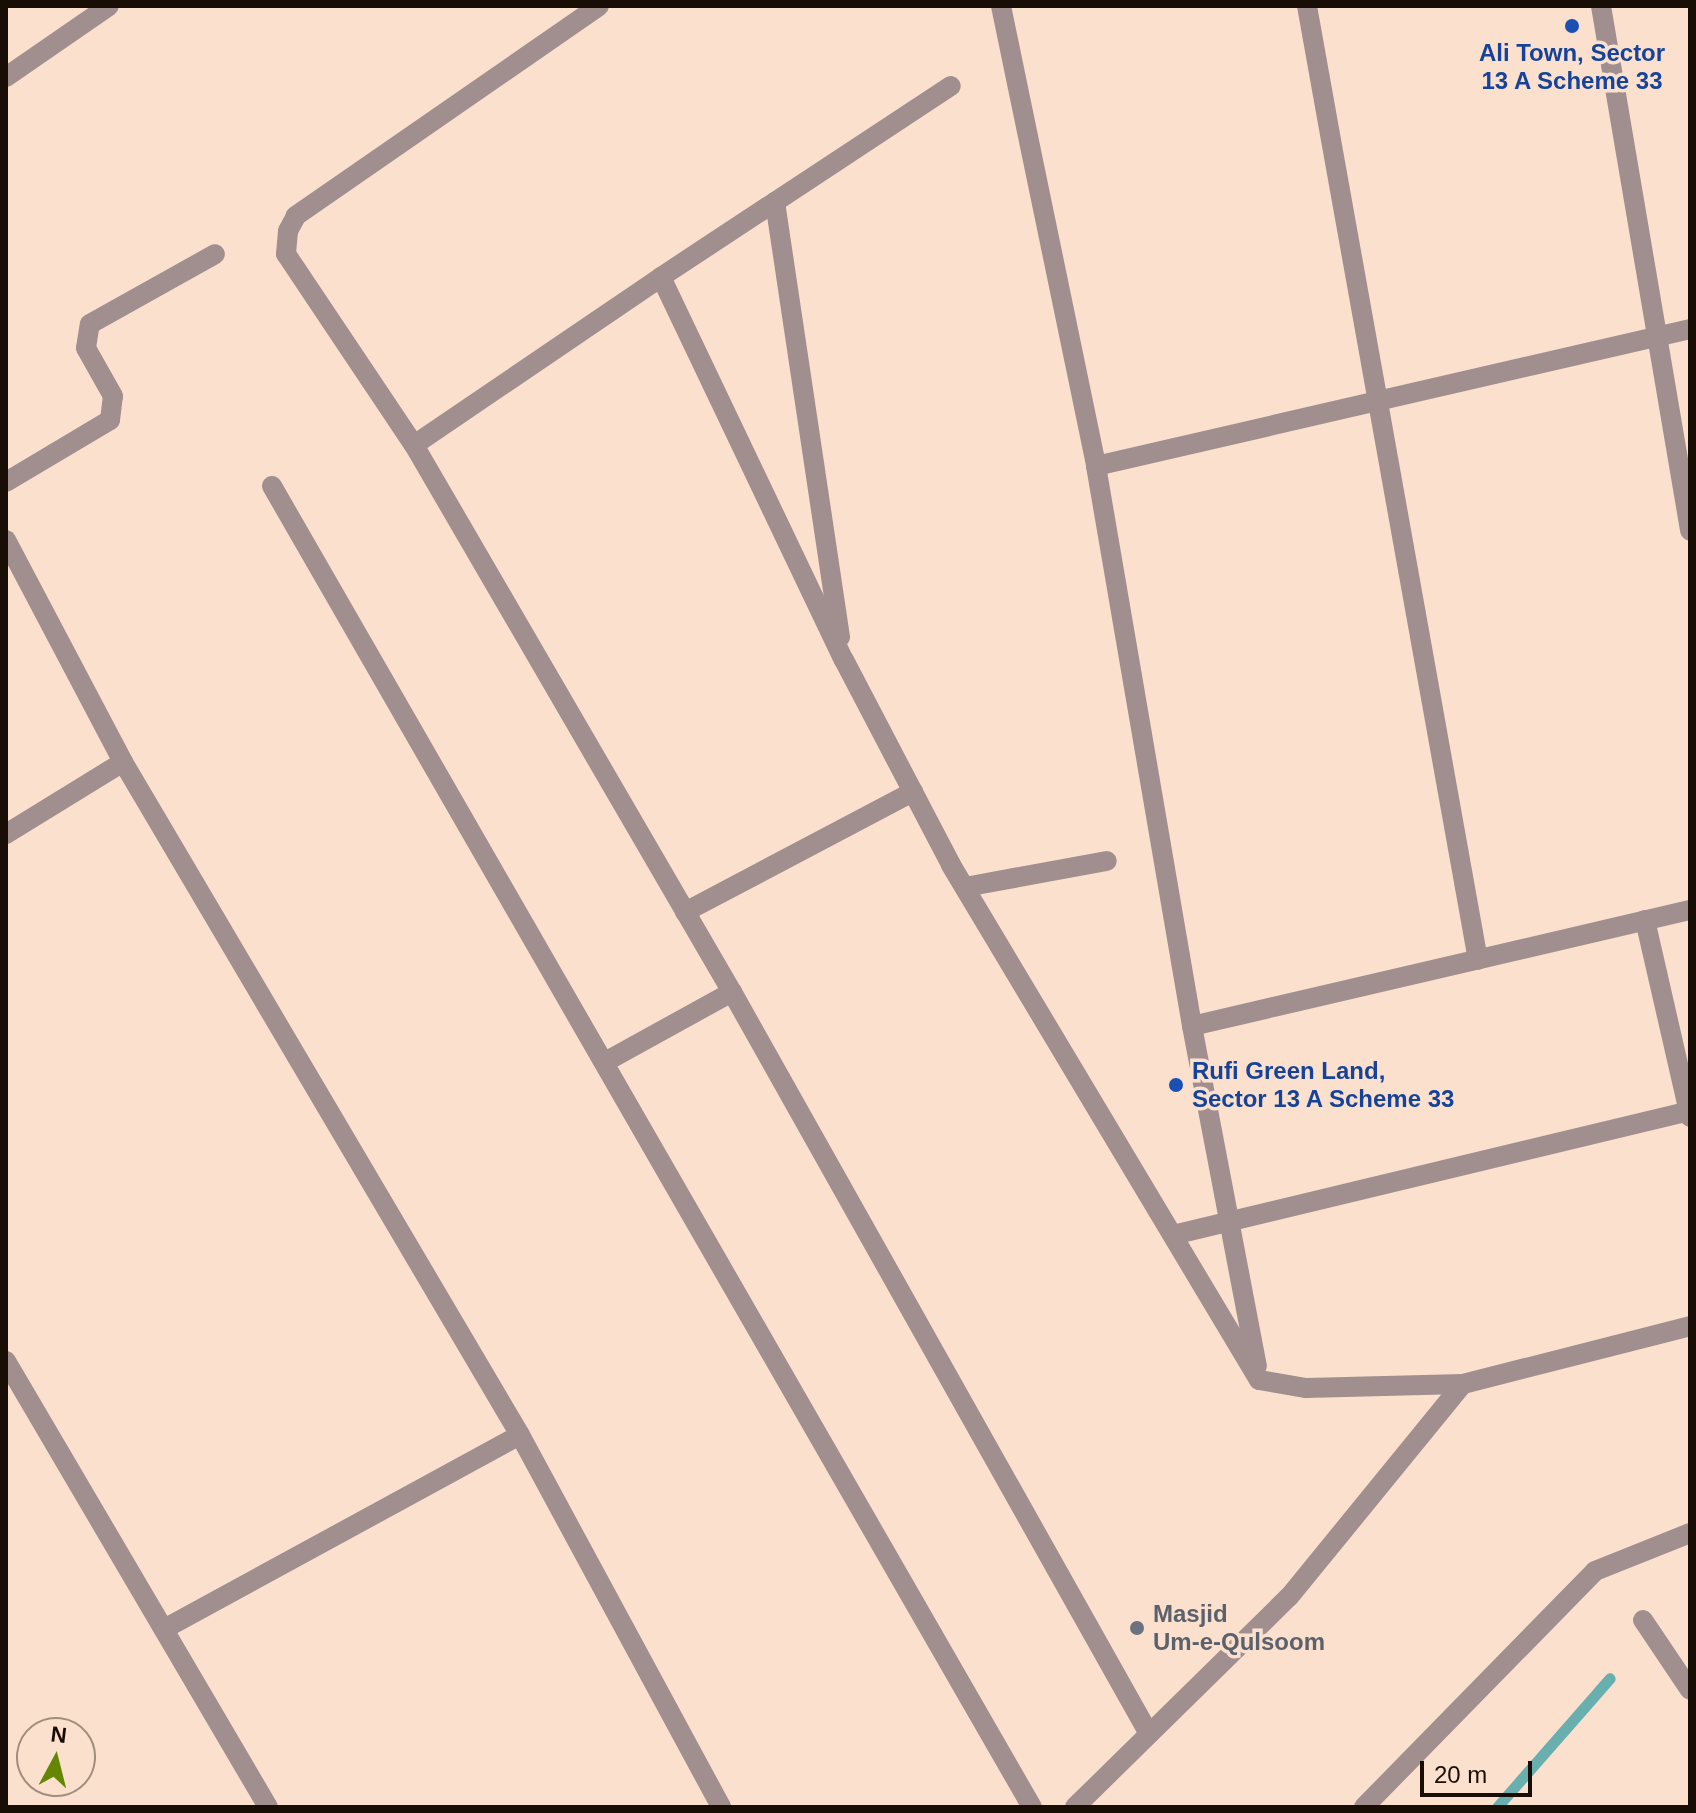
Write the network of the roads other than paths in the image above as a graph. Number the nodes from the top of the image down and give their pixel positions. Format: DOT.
graph roads {
  1 [pos="109,6"];
  2 [pos="599,6"];
  3 [pos="1001,6"];
  4 [pos="1307,6"];
  5 [pos="1601,6"];
  6 [pos="6,77"];
  7 [pos="951,86"];
  8 [pos="775,202"];
  9 [pos="215,254"];
  10 [pos="661,277"];
  11 [pos="1690,329"];
  12 [pos="1657,336"];
  13 [pos="1378,401"];
  14 [pos="414,445"];
  15 [pos="1096,466"];
  16 [pos="6,482"];
  17 [pos="272,486"];
  18 [pos="1690,530"];
  19 [pos="6,540"];
  20 [pos="844,660"];
  21 [pos="123,762"];
  22 [pos="913,792"];
  23 [pos="6,834"];
  24 [pos="1107,861"];
  25 [pos="965,887"];
  26 [pos="1690,910"];
  27 [pos="685,912"];
  28 [pos="1645,920"];
  29 [pos="1478,960"];
  30 [pos="732,992"];
  31 [pos="1192,1026"];
  32 [pos="605,1062"];
  33 [pos="1690,1113"];
  34 [pos="1229,1219"];
  35 [pos="1173,1235"];
  36 [pos="1690,1326"];
  37 [pos="6,1361"];
  38 [pos="1259,1380"];
  39 [pos="1463,1384"];
  40 [pos="520,1435"];
  41 [pos="1690,1533"];
  42 [pos="1643,1620"];
  43 [pos="164,1629"];
  44 [pos="1690,1690"];
  45 [pos="1149,1734"];
  46 [pos="268,1807"];
  47 [pos="721,1807"];
  48 [pos="1032,1807"];
  49 [pos="1075,1807"];
  50 [pos="1364,1807"];
  1 -- 6 [label="street"];
  2 -- 14 [label="street"];
  3 -- 15 [label="street"];
  4 -- 13 [label="street"];
  5 -- 12 [label="street"];
  7 -- 8 [label="street"];
  8 -- 10 [label="street"];
  8 -- 20 [label="street"];
  9 -- 16 [label="street"];
  10 -- 14 [label="street"];
  10 -- 20 [label="street"];
  11 -- 12 [label="street"];
  12 -- 13 [label="street"];
  12 -- 18 [label="street"];
  13 -- 15 [label="street"];
  13 -- 29 [label="street"];
  14 -- 27 [label="street"];
  15 -- 31 [label="street"];
  17 -- 32 [label="street"];
  19 -- 21 [label="street"];
  20 -- 22 [label="street"];
  21 -- 23 [label="street"];
  21 -- 40 [label="street"];
  22 -- 25 [label="street"];
  22 -- 27 [label="street"];
  24 -- 25 [label="street"];
  25 -- 35 [label="street"];
  26 -- 28 [label="street"];
  27 -- 30 [label="street"];
  28 -- 29 [label="street"];
  28 -- 33 [label="street"];
  29 -- 31 [label="street"];
  30 -- 32 [label="street"];
  30 -- 45 [label="street"];
  31 -- 34 [label="street"];
  32 -- 48 [label="street"];
  33 -- 34 [label="street"];
  34 -- 35 [label="street"];
  34 -- 38 [label="street"];
  35 -- 38 [label="street"];
  36 -- 39 [label="street"];
  37 -- 43 [label="street"];
  38 -- 39 [label="street"];
  39 -- 45 [label="street"];
  40 -- 43 [label="street"];
  40 -- 47 [label="street"];
  41 -- 50 [label="street"];
  42 -- 44 [label="street"];
  43 -- 46 [label="street"];
  45 -- 49 [label="street"];
}
